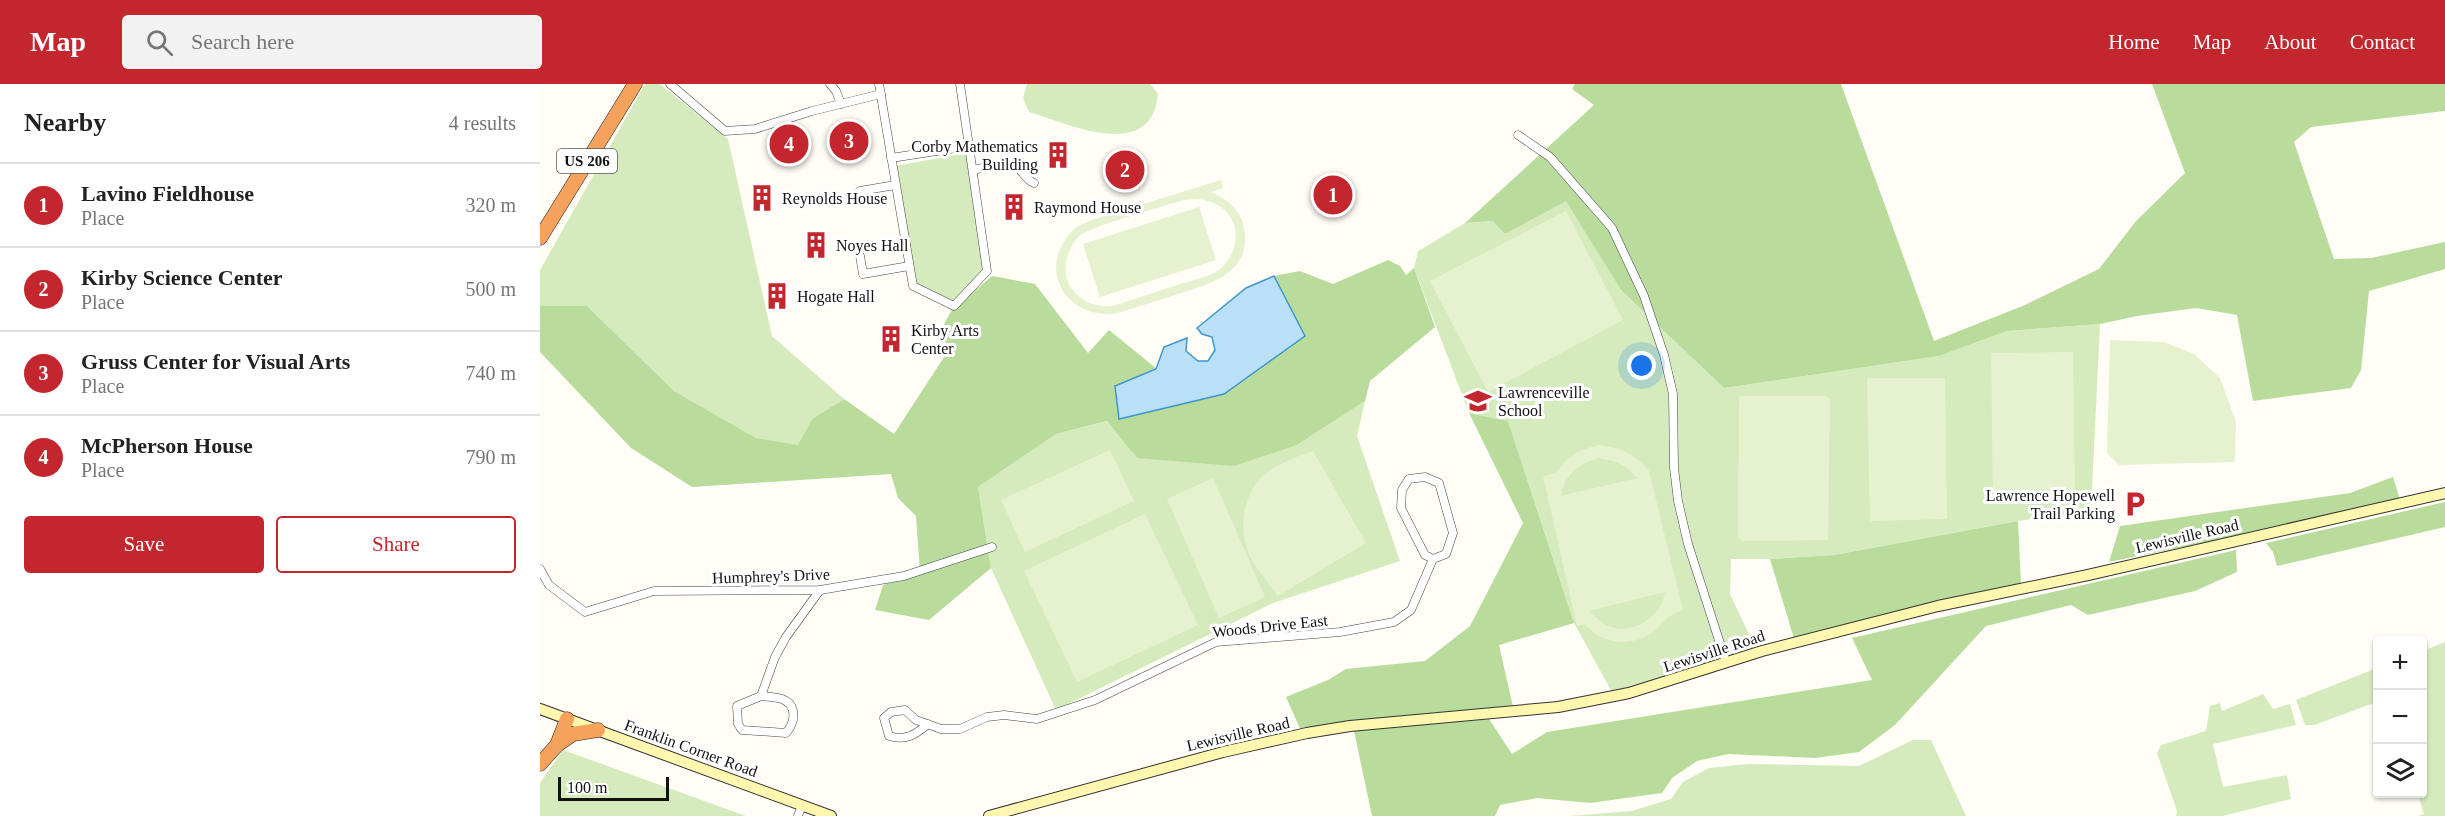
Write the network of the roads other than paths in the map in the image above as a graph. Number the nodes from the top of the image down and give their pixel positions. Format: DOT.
graph roads {
  1 [pos="635,84"];
  2 [pos="670,84"];
  3 [pos="830,84"];
  4 [pos="879,84"];
  5 [pos="960,84"];
  6 [pos="881,94"];
  7 [pos="841,104"];
  8 [pos="1518,135"];
  9 [pos="969,146"];
  10 [pos="891,158"];
  11 [pos="973,170"];
  12 [pos="1034,183"];
  13 [pos="895,185"];
  14 [pos="860,191"];
  15 [pos="542,230"];
  16 [pos="860,256"];
  17 [pos="909,266"];
  18 [pos="2445,493"];
  19 [pos="992,547"];
  20 [pos="1433,559"];
  21 [pos="540,569"];
  22 [pos="820,590"];
  23 [pos="1726,662"];
  24 [pos="761,696"];
  25 [pos="540,709"];
  26 [pos="567,719"];
  27 [pos="928,724"];
  28 [pos="598,730"];
  29 [pos="557,745"];
  30 [pos="540,764"];
  31 [pos="800,811"];
  32 [pos="831,816"];
  33 [pos="989,816"];
  1 -- 15 [label="highway, US 206"];
  2 -- 7 [label="street"];
  3 -- 7 [label="street"];
  4 -- 6 [label="street"];
  5 -- 9 [label="street"];
  6 -- 7 [label="street"];
  6 -- 10 [label="street"];
  8 -- 23 [label="street"];
  9 -- 10 [label="street"];
  9 -- 11 [label="street"];
  10 -- 13 [label="street"];
  11 -- 12 [label="street"];
  11 -- 17 [label="street"];
  13 -- 14 [label="street"];
  13 -- 17 [label="street"];
  16 -- 17 [label="street"];
  18 -- 23 [label="street, Lewisville Road"];
  19 -- 22 [label="street, Humphrey's Drive"];
  20 -- 20 [label="street, Woods Drive East"];
  20 -- 27 [label="street, Woods Drive East"];
  21 -- 22 [label="street, Humphrey's Drive"];
  22 -- 24 [label="street"];
  23 -- 33 [label="street, Lewisville Road"];
  24 -- 24 [label="street"];
  25 -- 26 [label="street, Franklin Corner Road"];
  26 -- 28 [label="street, Franklin Corner Road"];
  26 -- 29 [label="highway"];
  27 -- 27 [label="street, Woods Drive East"];
  28 -- 29 [label="highway"];
  28 -- 31 [label="street, Franklin Corner Road"];
  29 -- 30 [label="highway"];
  31 -- 32 [label="street, Franklin Corner Road"];
}
